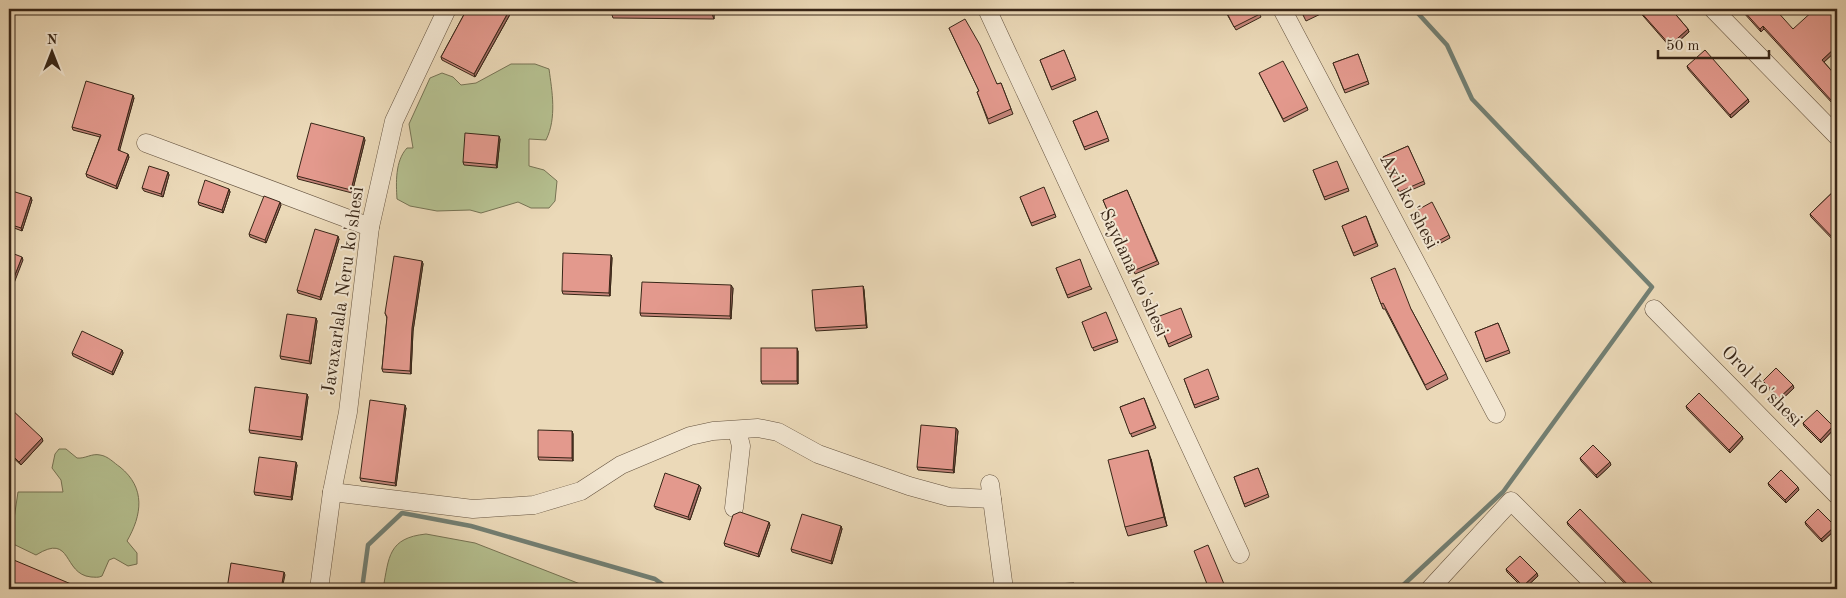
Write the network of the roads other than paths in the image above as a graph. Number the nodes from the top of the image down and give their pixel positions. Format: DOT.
graph roads {
  1 [pos="447,9"];
  2 [pos="987,9"];
  3 [pos="1282,9"];
  4 [pos="1713,9"];
  5 [pos="1837,136"];
  6 [pos="146,143"];
  7 [pos="370,227"];
  8 [pos="1654,309"];
  9 [pos="1496,414"];
  10 [pos="737,430"];
  11 [pos="332,492"];
  12 [pos="1837,495"];
  13 [pos="734,508"];
  14 [pos="1240,554"];
  15 [pos="319,589"];
  16 [pos="1004,589"];
  17 [pos="1430,589"];
  18 [pos="1599,589"];
  1 -- 7 [label="street, Javaxarlala Neru ko'shesi"];
  2 -- 14 [label="street, Saydana ko'shesi"];
  3 -- 9 [label="street, Axil ko'shesi"];
  4 -- 5 [label="street"];
  6 -- 7 [label="street"];
  7 -- 11 [label="street, Javaxarlala Neru ko'shesi"];
  8 -- 12 [label="street, Orol ko'shesi"];
  10 -- 11 [label="street"];
  10 -- 13 [label="street"];
  10 -- 16 [label="street"];
  11 -- 15 [label="street, Javaxarlala Neru ko'shesi"];
  17 -- 18 [label="street"];
}
